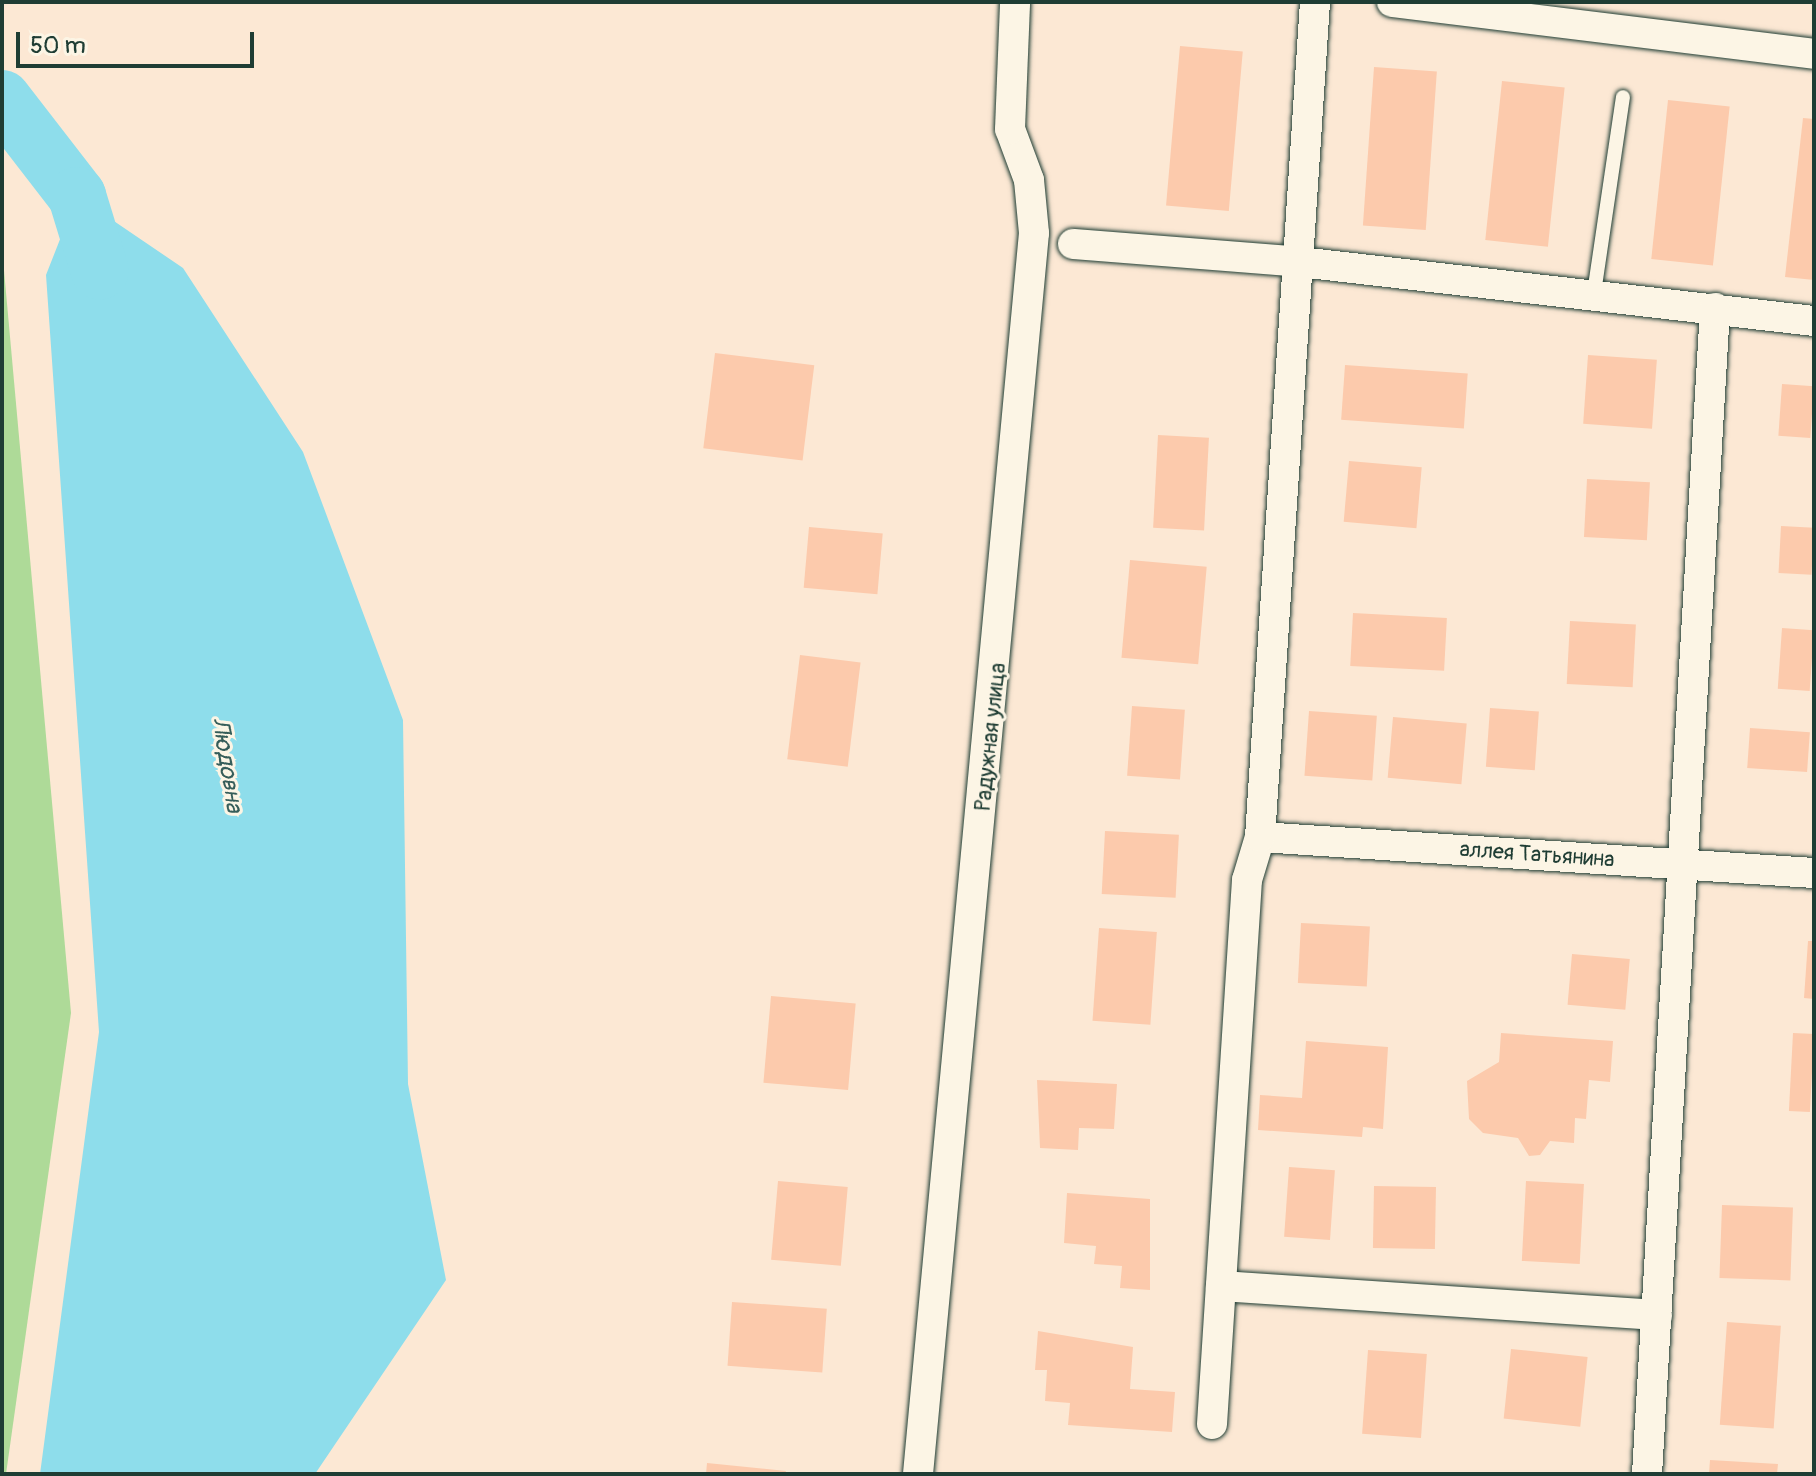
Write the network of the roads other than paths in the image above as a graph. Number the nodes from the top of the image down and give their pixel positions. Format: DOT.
graph roads {
  1 [pos="1015,2"];
  2 [pos="1315,2"];
  3 [pos="1392,2"];
  4 [pos="1814,54"];
  5 [pos="1623,97"];
  6 [pos="1073,244"];
  7 [pos="1300,262"];
  8 [pos="1594,293"];
  9 [pos="1715,308"];
  10 [pos="1814,321"];
  11 [pos="1260,837"];
  12 [pos="1686,865"];
  13 [pos="1814,873"];
  14 [pos="1221,1286"];
  15 [pos="1657,1315"];
  16 [pos="1212,1424"];
  17 [pos="918,1474"];
  18 [pos="1647,1474"];
  1 -- 17 [label="street, Радужная улица"];
  2 -- 7 [label="street"];
  3 -- 4 [label="street"];
  5 -- 8 [label="lane"];
  6 -- 7 [label="street"];
  7 -- 8 [label="street"];
  7 -- 11 [label="street"];
  8 -- 9 [label="street"];
  9 -- 10 [label="street"];
  9 -- 12 [label="street"];
  11 -- 12 [label="street, аллея Татьянина"];
  11 -- 14 [label="street"];
  12 -- 13 [label="street, аллея Татьянина"];
  12 -- 15 [label="street"];
  14 -- 15 [label="street"];
  14 -- 16 [label="street"];
  15 -- 18 [label="street"];
}
